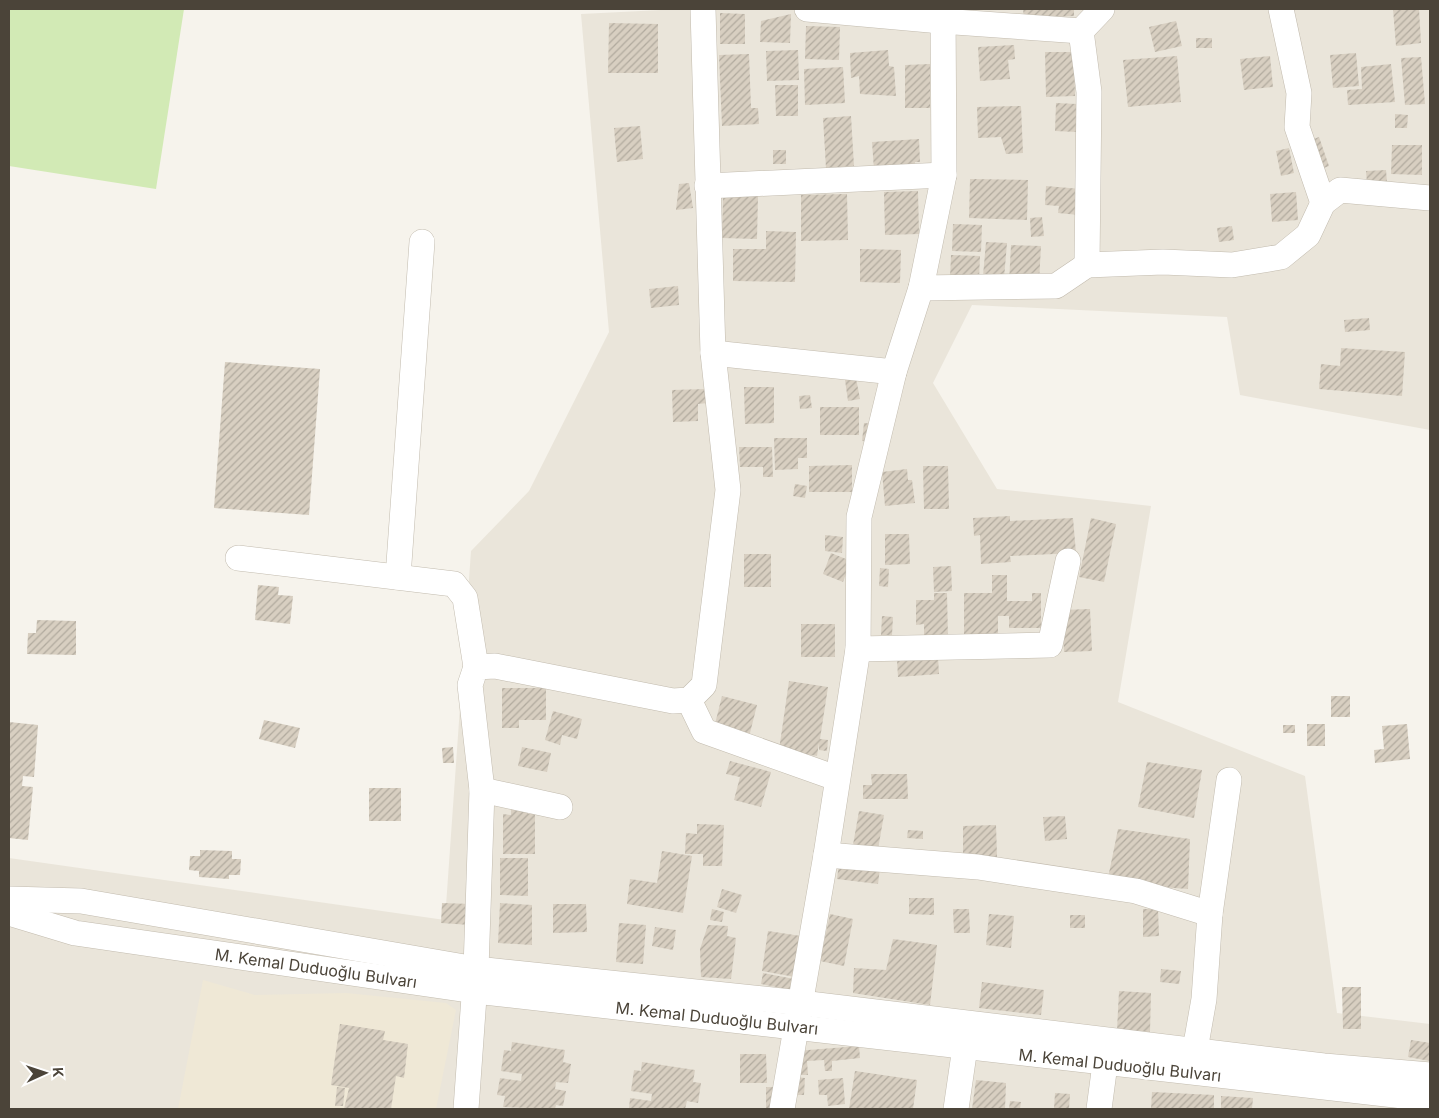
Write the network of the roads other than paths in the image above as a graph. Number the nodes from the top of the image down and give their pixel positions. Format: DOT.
graph roads {
  1 [pos="702,9"];
  2 [pos="807,9"];
  3 [pos="1102,9"];
  4 [pos="1281,9"];
  5 [pos="942,15"];
  6 [pos="1081,31"];
  7 [pos="944,175"];
  8 [pos="707,186"];
  9 [pos="1430,198"];
  10 [pos="1323,203"];
  11 [pos="422,242"];
  12 [pos="1087,265"];
  13 [pos="921,288"];
  14 [pos="713,353"];
  15 [pos="894,372"];
  16 [pos="238,558"];
  17 [pos="1068,562"];
  18 [pos="398,577"];
  19 [pos="858,649"];
  20 [pos="476,667"];
  21 [pos="689,700"];
  22 [pos="836,778"];
  23 [pos="1229,780"];
  24 [pos="482,790"];
  25 [pos="560,807"];
  26 [pos="826,855"];
  27 [pos="9,898"];
  28 [pos="9,913"];
  29 [pos="1210,914"];
  30 [pos="476,980"];
  31 [pos="799,1015"];
  32 [pos="965,1047"];
  33 [pos="1196,1050"];
  34 [pos="1105,1064"];
  35 [pos="1430,1076"];
  36 [pos="1323,1098"];
  37 [pos="1430,1099"];
  38 [pos="466,1109"];
  39 [pos="782,1109"];
  40 [pos="956,1109"];
  41 [pos="1099,1109"];
  1 -- 8 [label="street"];
  2 -- 5 [label="street"];
  3 -- 6 [label="street"];
  4 -- 10 [label="street"];
  5 -- 6 [label="street"];
  5 -- 7 [label="street"];
  6 -- 12 [label="street"];
  7 -- 8 [label="street"];
  7 -- 13 [label="street"];
  8 -- 14 [label="street"];
  9 -- 10 [label="street"];
  10 -- 12 [label="street"];
  11 -- 18 [label="street"];
  12 -- 13 [label="street"];
  13 -- 15 [label="street"];
  14 -- 15 [label="street"];
  14 -- 21 [label="street"];
  15 -- 19 [label="street"];
  16 -- 18 [label="street"];
  17 -- 19 [label="street"];
  18 -- 20 [label="street"];
  19 -- 22 [label="street"];
  20 -- 21 [label="street"];
  20 -- 24 [label="street"];
  21 -- 22 [label="street"];
  22 -- 26 [label="street"];
  23 -- 29 [label="street"];
  24 -- 25 [label="street"];
  24 -- 30 [label="street"];
  26 -- 29 [label="street"];
  26 -- 31 [label="street"];
  27 -- 30 [label="street, M. Kemal Duduoğlu Bulvarı"];
  28 -- 30 [label="street, M. Kemal Duduoğlu Bulvarı"];
  29 -- 33 [label="street"];
  30 -- 31 [label="street, M. Kemal Duduoğlu Bulvarı"];
  30 -- 38 [label="street"];
  31 -- 32 [label="street, M. Kemal Duduoğlu Bulvarı"];
  31 -- 33 [label="street, M. Kemal Duduoğlu Bulvarı"];
  31 -- 39 [label="street"];
  32 -- 34 [label="street, M. Kemal Duduoğlu Bulvarı"];
  32 -- 40 [label="street"];
  33 -- 35 [label="street, M. Kemal Duduoğlu Bulvarı"];
  34 -- 36 [label="street, M. Kemal Duduoğlu Bulvarı"];
  34 -- 41 [label="street"];
  36 -- 37 [label="street, M. Kemal Duduoğlu Bulvarı"];
}
